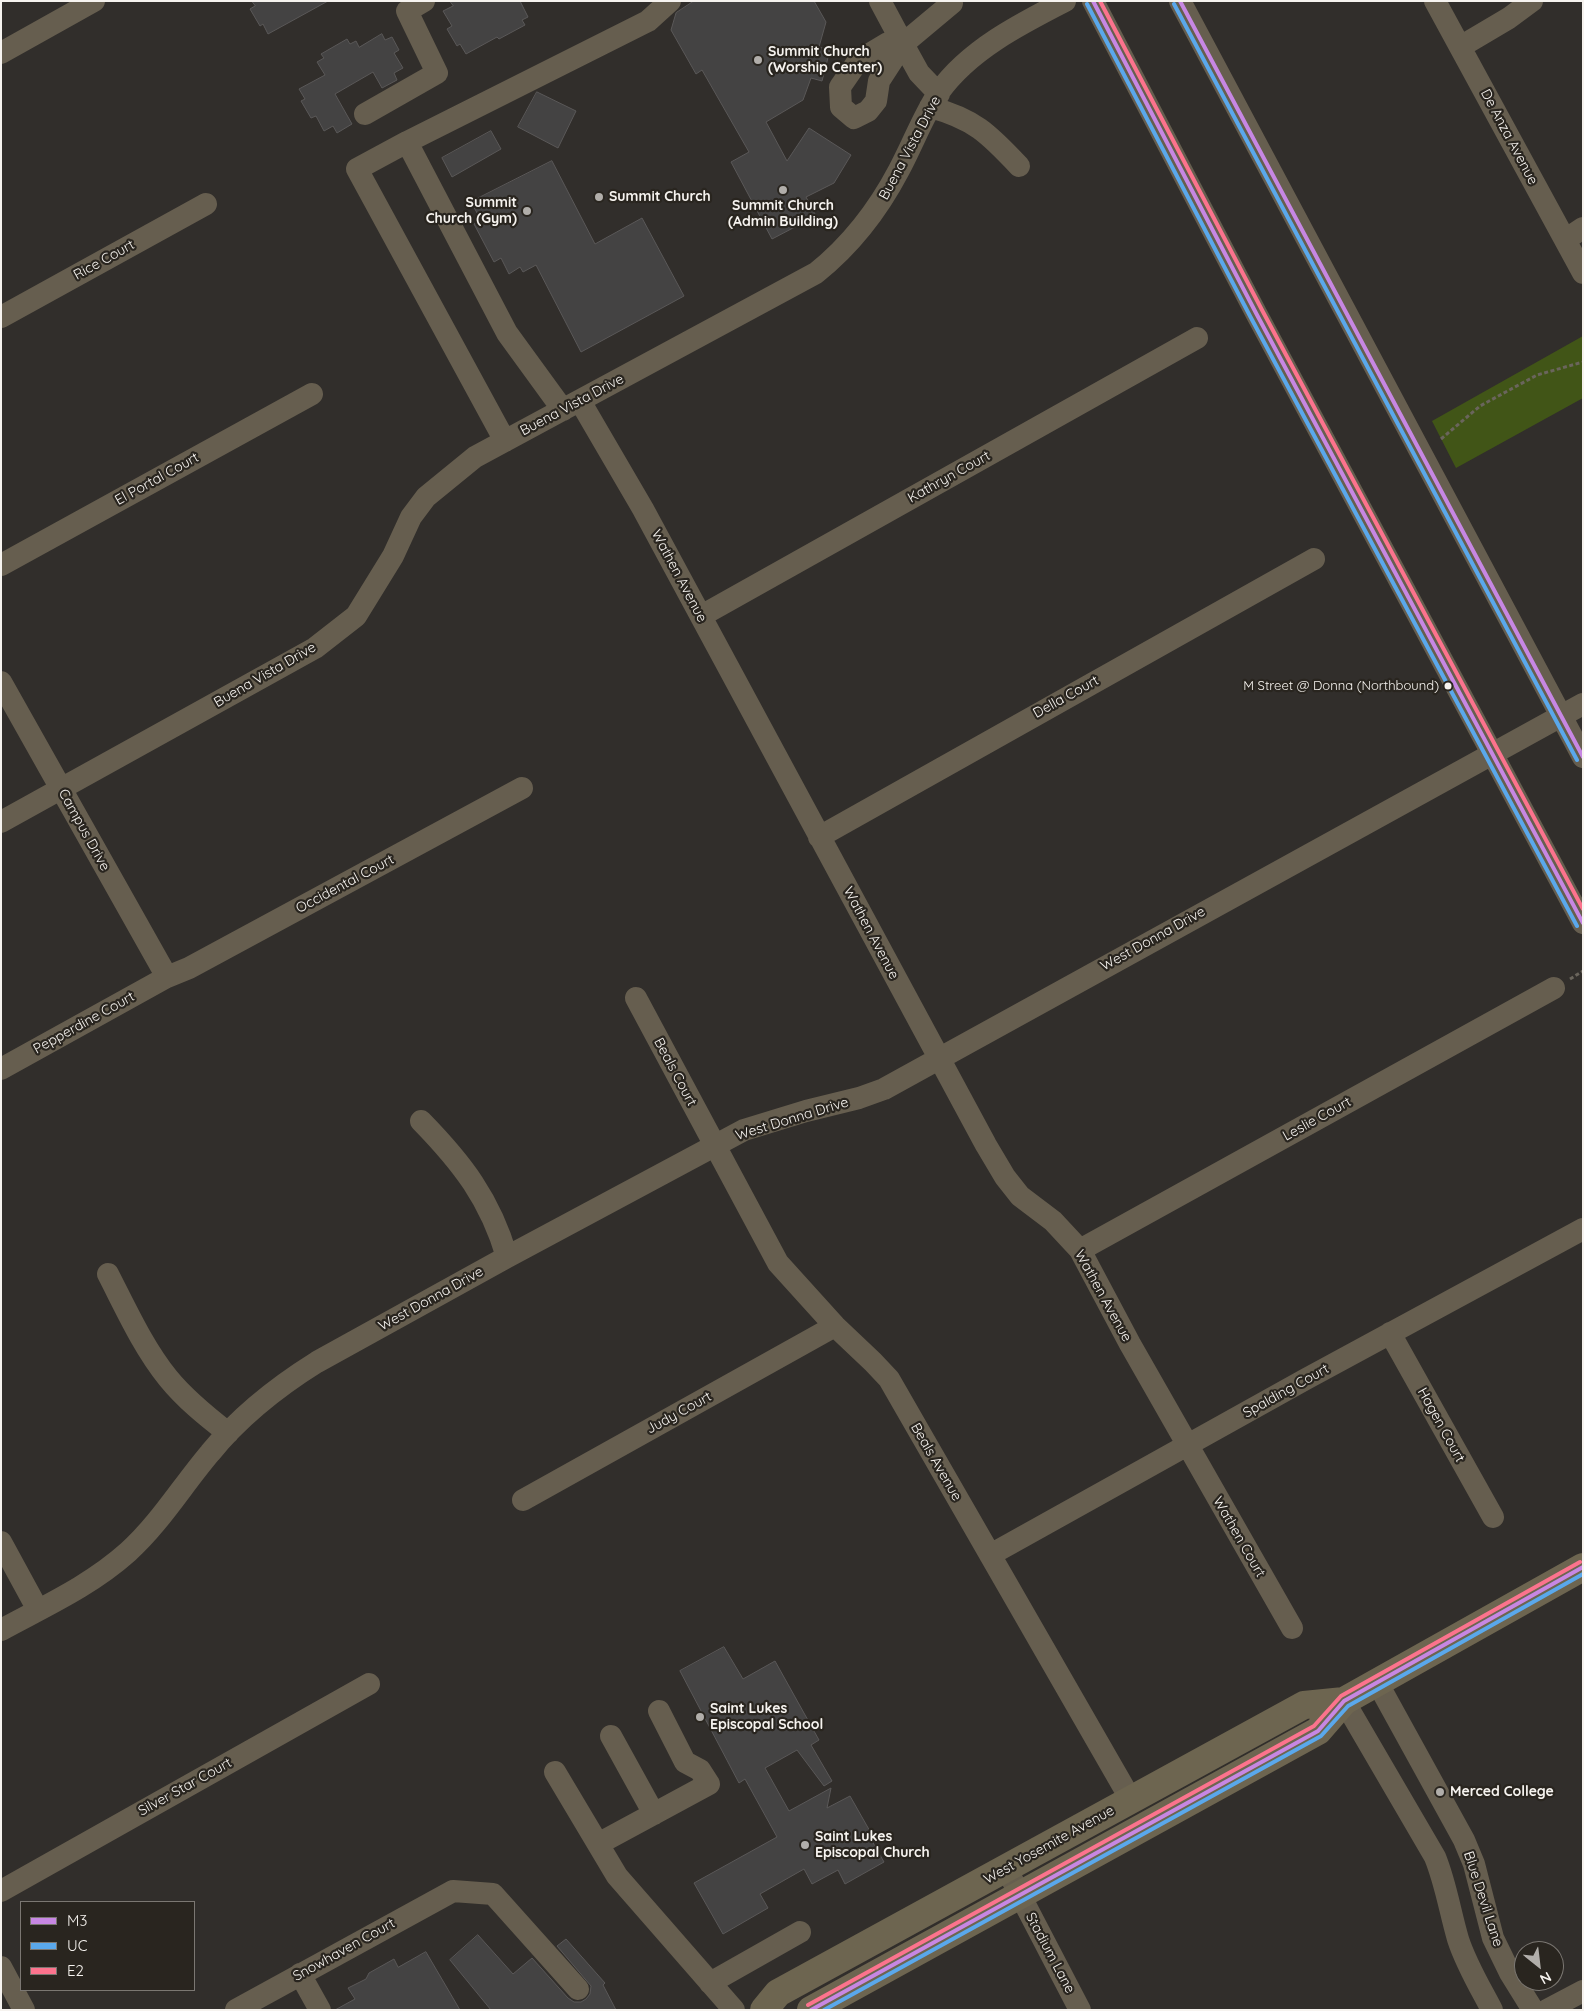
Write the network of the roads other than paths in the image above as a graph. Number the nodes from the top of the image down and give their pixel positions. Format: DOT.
graph roads {
  1 [pos="94,1"];
  2 [pos="670,1"];
  3 [pos="880,1"];
  4 [pos="1065,1"];
  5 [pos="1093,1"];
  6 [pos="1180,1"];
  7 [pos="1435,1"];
  8 [pos="1532,1"];
  9 [pos="953,2"];
  10 [pos="411,4"];
  11 [pos="903,44"];
  12 [pos="1460,47"];
  13 [pos="1,53"];
  14 [pos="934,100"];
  15 [pos="365,114"];
  16 [pos="407,142"];
  17 [pos="1019,166"];
  18 [pos="206,204"];
  19 [pos="1574,234"];
  20 [pos="1583,273"];
  21 [pos="1,317"];
  22 [pos="1197,338"];
  23 [pos="312,394"];
  24 [pos="572,406"];
  25 [pos="506,441"];
  26 [pos="1314,559"];
  27 [pos="1,564"];
  28 [pos="701,616"];
  29 [pos="1,682"];
  30 [pos="1583,704"];
  31 [pos="1561,716"];
  32 [pos="1492,754"];
  33 [pos="1583,757"];
  34 [pos="522,788"];
  35 [pos="60,789"];
  36 [pos="1,822"];
  37 [pos="819,837"];
  38 [pos="1583,923"];
  39 [pos="167,977"];
  40 [pos="1554,988"];
  41 [pos="636,998"];
  42 [pos="938,1059"];
  43 [pos="1,1068"];
  44 [pos="421,1121"];
  45 [pos="715,1145"];
  46 [pos="1583,1229"];
  47 [pos="1080,1250"];
  48 [pos="507,1257"];
  49 [pos="108,1274"];
  50 [pos="835,1326"];
  51 [pos="1390,1334"];
  52 [pos="228,1432"];
  53 [pos="1187,1446"];
  54 [pos="523,1500"];
  55 [pos="1493,1516"];
  56 [pos="1,1542"];
  57 [pos="990,1555"];
  58 [pos="1583,1567"];
  59 [pos="38,1610"];
  60 [pos="1292,1628"];
  61 [pos="1,1630"];
  62 [pos="1377,1682"];
  63 [pos="369,1684"];
  64 [pos="1344,1701"];
  65 [pos="659,1711"];
  66 [pos="611,1736"];
  67 [pos="555,1772"];
  68 [pos="1131,1800"];
  69 [pos="654,1814"];
  70 [pos="598,1844"];
  71 [pos="1006,1868"];
  72 [pos="1,1890"];
  73 [pos="1020,1896"];
  74 [pos="800,1932"];
  75 [pos="1,1967"];
  76 [pos="300,1974"];
  77 [pos="710,1983"];
  78 [pos="578,1988"];
  79 [pos="1583,1991"];
  80 [pos="24,2010"];
  81 [pos="236,2010"];
  82 [pos="320,2010"];
  83 [pos="734,2010"];
  84 [pos="764,2010"];
  85 [pos="811,2010"];
  86 [pos="1080,2010"];
  87 [pos="1492,2010"];
  88 [pos="1533,2010"];
  89 [pos="1548,2010"];
  1 -- 13 [label="street"];
  2 -- 16 [label="street"];
  3 -- 11 [label="street"];
  4 -- 14 [label="street, Buena Vista Drive"];
  5 -- 32 [label="street"];
  6 -- 31 [label="street"];
  7 -- 12 [label="street, De Anza Avenue"];
  8 -- 12 [label="street"];
  9 -- 11 [label="street"];
  10 -- 15 [label="street"];
  11 -- 14 [label="street"];
  12 -- 19 [label="street, De Anza Avenue"];
  14 -- 17 [label="street"];
  14 -- 24 [label="street, Buena Vista Drive"];
  16 -- 24 [label="street, Wathen Avenue"];
  16 -- 25 [label="street"];
  18 -- 21 [label="street, Rice Court"];
  19 -- 20 [label="street, De Anza Avenue"];
  22 -- 28 [label="street, Kathryn Court"];
  23 -- 27 [label="street, El Portal Court"];
  24 -- 25 [label="street, Buena Vista Drive"];
  24 -- 28 [label="street, Wathen Avenue"];
  25 -- 35 [label="street, Buena Vista Drive"];
  26 -- 37 [label="street, Della Court"];
  28 -- 37 [label="street, Wathen Avenue"];
  29 -- 35 [label="street, Campus Drive"];
  30 -- 31 [label="street, West Donna Drive"];
  31 -- 32 [label="street, West Donna Drive"];
  31 -- 33 [label="street"];
  32 -- 38 [label="street"];
  32 -- 42 [label="street, West Donna Drive"];
  34 -- 39 [label="street, Occidental Court"];
  35 -- 36 [label="street, Buena Vista Drive"];
  35 -- 39 [label="street, Campus Drive"];
  37 -- 42 [label="street, Wathen Avenue"];
  39 -- 43 [label="street, Pepperdine Court"];
  40 -- 47 [label="street, Leslie Court"];
  41 -- 45 [label="street, Beals Court"];
  42 -- 45 [label="street, West Donna Drive"];
  42 -- 47 [label="street, Wathen Avenue"];
  44 -- 48 [label="street"];
  45 -- 48 [label="street, West Donna Drive"];
  45 -- 50 [label="street, Beals Avenue"];
  46 -- 51 [label="street, Spalding Court"];
  47 -- 53 [label="street, Wathen Avenue"];
  48 -- 52 [label="street, West Donna Drive"];
  49 -- 52 [label="street"];
  50 -- 54 [label="street, Judy Court"];
  50 -- 57 [label="street, Beals Avenue"];
  51 -- 53 [label="street, Spalding Court"];
  51 -- 55 [label="street, Hagen Court"];
  52 -- 59 [label="street, West Donna Drive"];
  53 -- 57 [label="street, Spalding Court"];
  53 -- 60 [label="street, Wathen Court"];
  56 -- 59 [label="street"];
  57 -- 68 [label="street, Beals Avenue"];
  58 -- 62 [label="main road, West Yosemite Avenue"];
  59 -- 61 [label="street, West Donna Drive"];
  62 -- 64 [label="main road, West Yosemite Avenue"];
  62 -- 88 [label="street, Blue Devil Lane"];
  63 -- 72 [label="street, Silver Star Court"];
  64 -- 68 [label="main road, West Yosemite Avenue"];
  64 -- 73 [label="main road, West Yosemite Avenue"];
  64 -- 87 [label="street"];
  65 -- 69 [label="street"];
  66 -- 69 [label="street"];
  67 -- 70 [label="street"];
  68 -- 71 [label="main road, West Yosemite Avenue"];
  69 -- 70 [label="street"];
  70 -- 77 [label="street"];
  71 -- 73 [label="street, Stadium Lane"];
  71 -- 84 [label="main road, West Yosemite Avenue"];
  73 -- 85 [label="main road, West Yosemite Avenue"];
  73 -- 86 [label="street, Stadium Lane"];
  74 -- 77 [label="street"];
  75 -- 80 [label="street"];
  76 -- 78 [label="street, Snowhaven Court"];
  76 -- 81 [label="street, Snowhaven Court"];
  76 -- 82 [label="street"];
  77 -- 83 [label="street"];
  79 -- 89 [label="street"];
}
